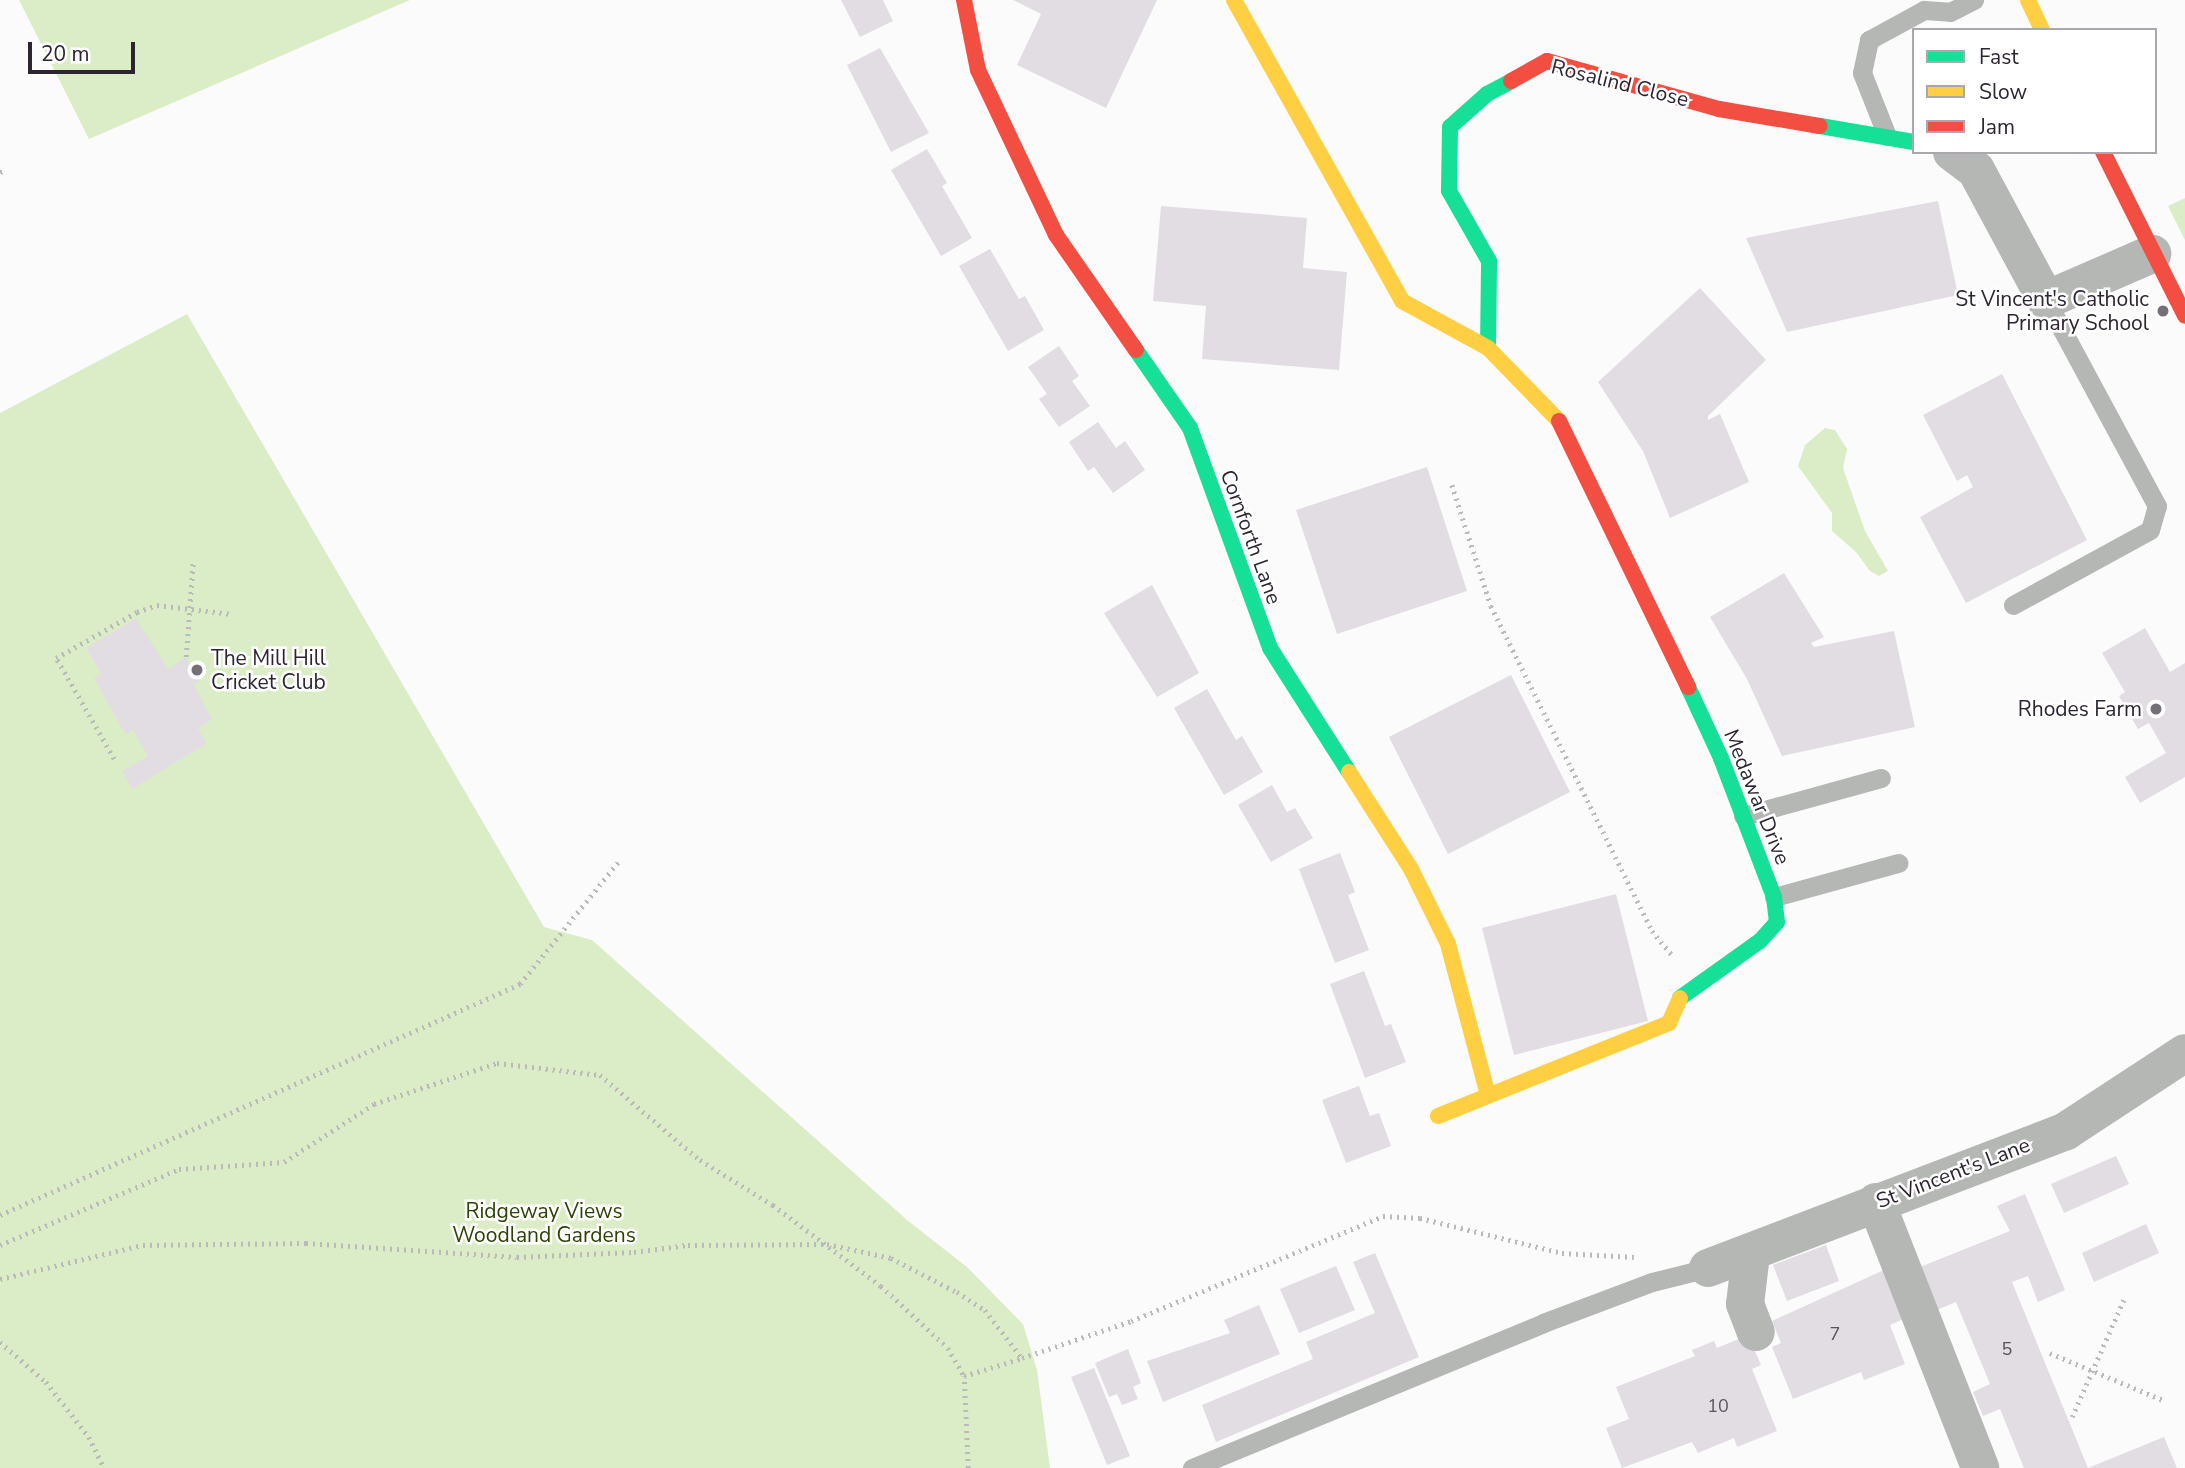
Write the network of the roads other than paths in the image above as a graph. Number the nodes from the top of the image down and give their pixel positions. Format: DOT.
graph roads {
  1 [pos="964,0"];
  2 [pos="1234,0"];
  3 [pos="1973,0"];
  4 [pos="2028,0"];
  5 [pos="2041,28"];
  6 [pos="1887,136"];
  7 [pos="1912,142"];
  8 [pos="1955,154"];
  9 [pos="2104,154"];
  10 [pos="2152,254"];
  11 [pos="2046,300"];
  12 [pos="2185,316"];
  13 [pos="1488,348"];
  14 [pos="2013,605"];
  15 [pos="1881,778"];
  16 [pos="1743,816"];
  17 [pos="1899,863"];
  18 [pos="1774,897"];
  19 [pos="2185,1053"];
  20 [pos="1488,1096"];
  21 [pos="1438,1116"];
  22 [pos="1876,1202"];
  23 [pos="1751,1254"];
  24 [pos="1708,1268"];
  25 [pos="1756,1332"];
  26 [pos="1192,1468"];
  27 [pos="1980,1468"];
  1 -- 20 [label="street, Cornforth Lane"];
  2 -- 13 [label="street"];
  3 -- 6 [label="lane"];
  4 -- 5 [label="street"];
  6 -- 7 [label="street, Rosalind Close"];
  6 -- 13 [label="street, Rosalind Close"];
  8 -- 11 [label="street"];
  9 -- 10 [label="street"];
  10 -- 11 [label="street"];
  10 -- 12 [label="street"];
  11 -- 14 [label="lane"];
  13 -- 16 [label="street, Medawar Drive"];
  15 -- 16 [label="lane"];
  16 -- 18 [label="street, Medawar Drive"];
  17 -- 18 [label="lane"];
  18 -- 20 [label="street, Medawar Drive"];
  19 -- 22 [label="street, St Vincent's Lane"];
  20 -- 21 [label="street, Medawar Drive"];
  22 -- 23 [label="street, St Vincent's Lane"];
  22 -- 27 [label="street"];
  23 -- 24 [label="street, St Vincent's Lane"];
  23 -- 25 [label="street"];
  24 -- 26 [label="lane"];
}
